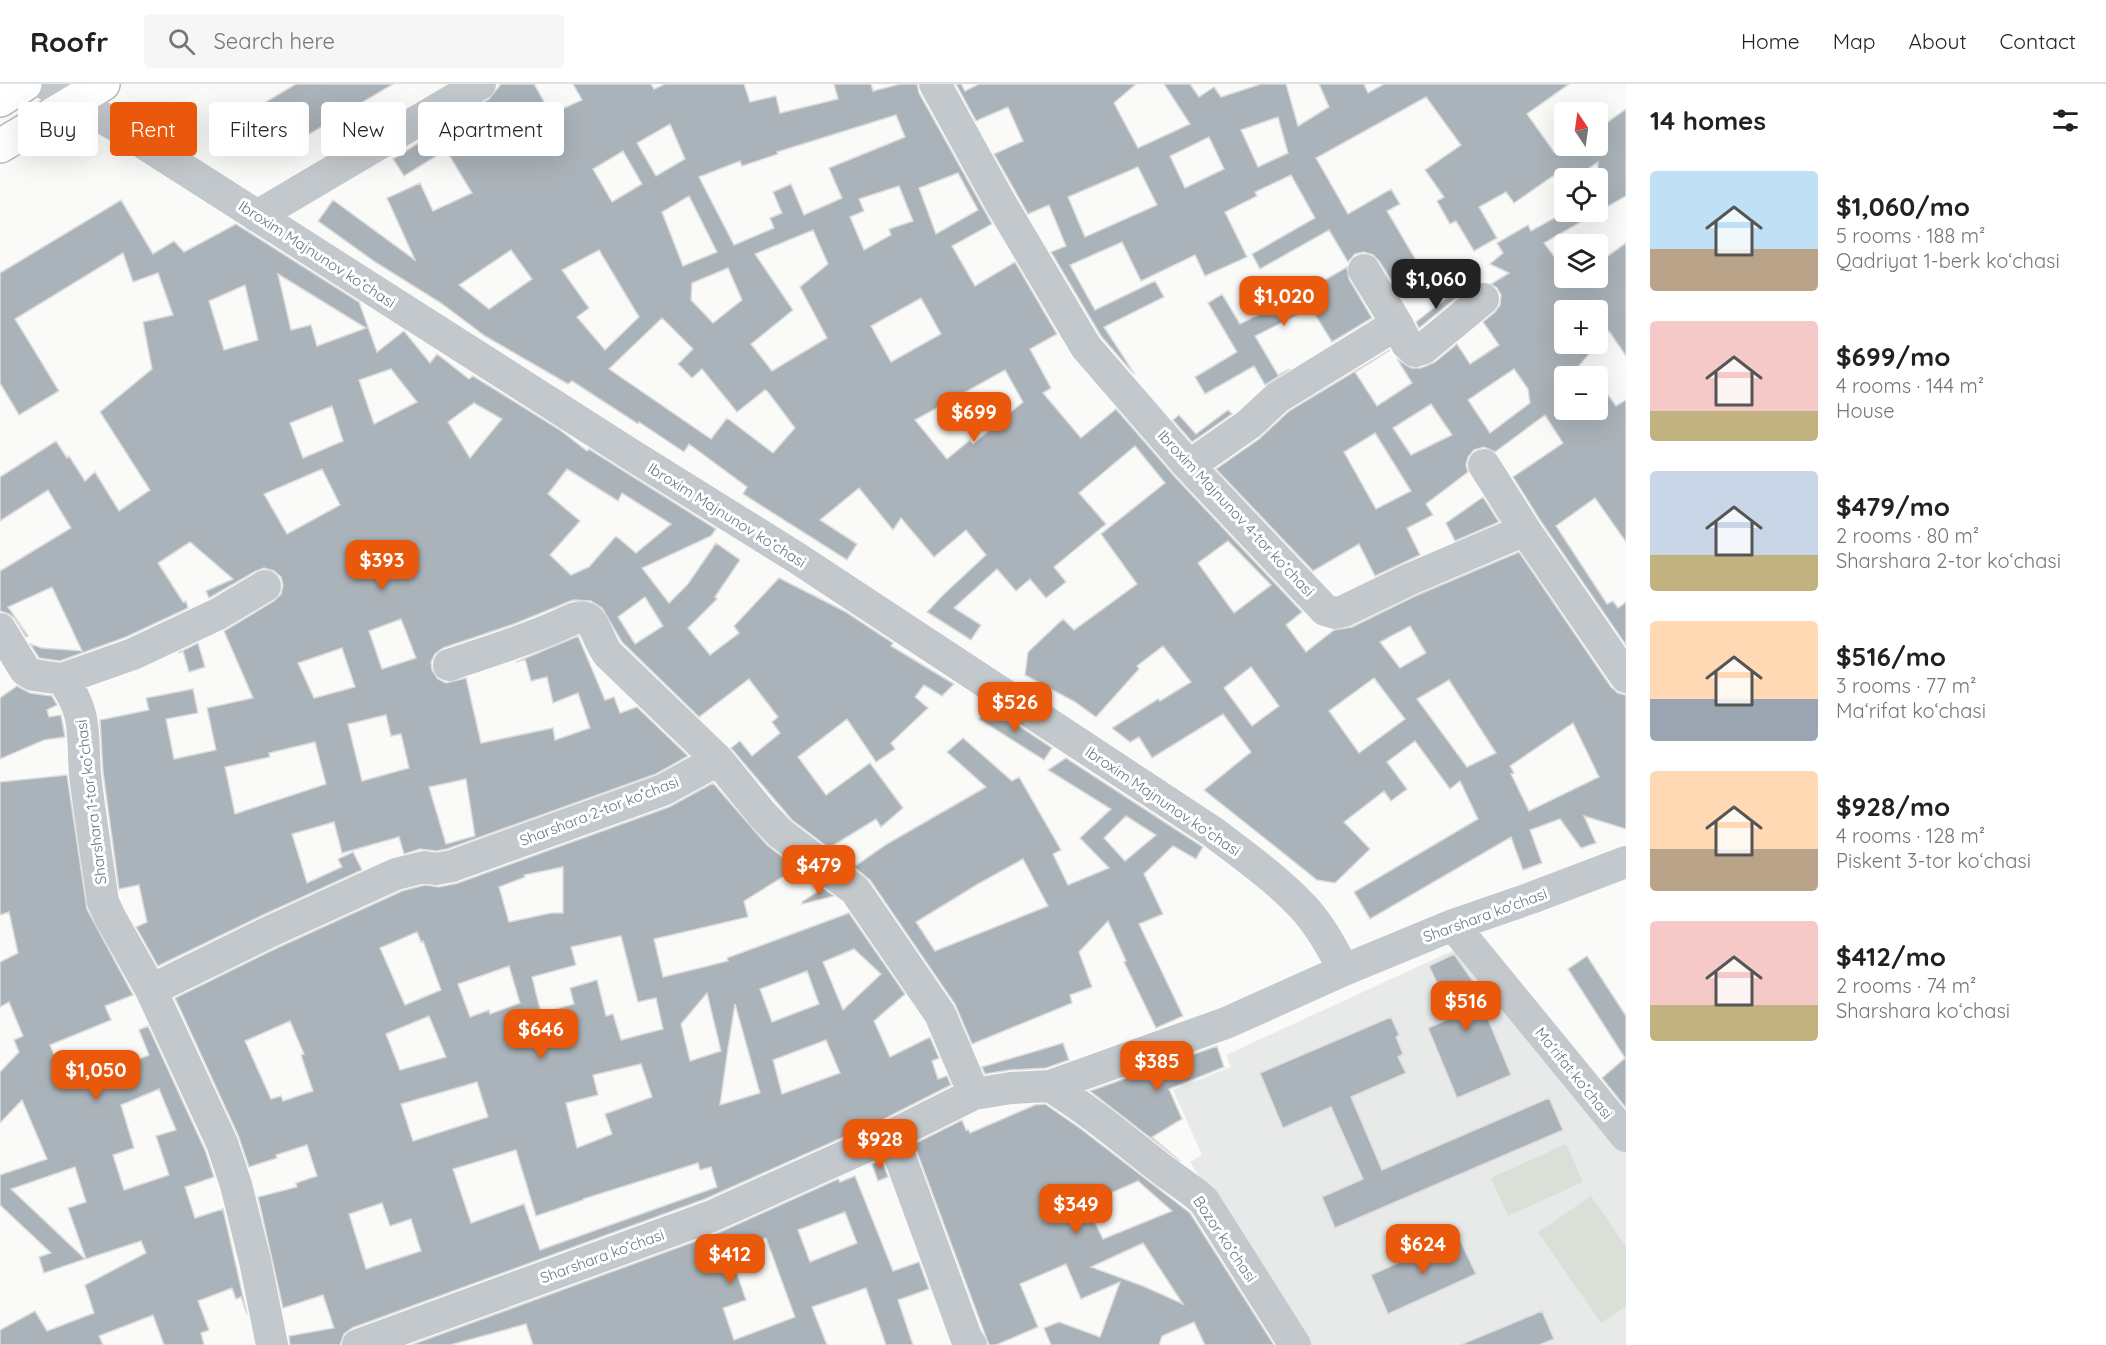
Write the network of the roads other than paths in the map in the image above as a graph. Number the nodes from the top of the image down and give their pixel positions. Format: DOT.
graph roads {
  1 [pos="25,84"];
  2 [pos="46,84"];
  3 [pos="102,84"];
  4 [pos="480,84"];
  5 [pos="935,84"];
  6 [pos="0,100"];
  7 [pos="74,101"];
  8 [pos="0,146"];
  9 [pos="257,216"];
  10 [pos="1364,270"];
  11 [pos="1483,299"];
  12 [pos="1397,324"];
  13 [pos="1484,465"];
  14 [pos="1189,466"];
  15 [pos="1525,530"];
  16 [pos="265,586"];
  17 [pos="0,629"];
  18 [pos="449,665"];
  19 [pos="1626,677"];
  20 [pos="62,679"];
  21 [pos="718,760"];
  22 [pos="1626,862"];
  23 [pos="1453,925"];
  24 [pos="1344,970"];
  25 [pos="151,990"];
  26 [pos="1050,1086"];
  27 [pos="974,1094"];
  28 [pos="892,1135"];
  29 [pos="1626,1136"];
  30 [pos="272,1345"];
  31 [pos="358,1345"];
  32 [pos="971,1345"];
  33 [pos="1295,1345"];
  1 -- 6 [label="main road"];
  2 -- 7 [label="street, Ibroxim Majnunov koʻchasi"];
  3 -- 7 [label="main road"];
  4 -- 9 [label="street"];
  5 -- 14 [label="street, Ibroxim Majnunov 4-tor koʻchasi"];
  7 -- 8 [label="main road"];
  7 -- 9 [label="street, Ibroxim Majnunov koʻchasi"];
  9 -- 24 [label="street, Ibroxim Majnunov koʻchasi"];
  10 -- 12 [label="street"];
  11 -- 12 [label="street"];
  12 -- 14 [label="street"];
  13 -- 15 [label="street"];
  14 -- 15 [label="street, Ibroxim Majnunov 4-tor koʻchasi"];
  15 -- 19 [label="street"];
  16 -- 20 [label="street"];
  17 -- 20 [label="street"];
  18 -- 21 [label="street"];
  20 -- 25 [label="street, Sharshara 1-tor koʻchasi"];
  21 -- 25 [label="street, Sharshara 2-tor koʻchasi"];
  21 -- 27 [label="street"];
  22 -- 23 [label="street, Sharshara ko'chasi"];
  23 -- 24 [label="street, Sharshara ko'chasi"];
  23 -- 29 [label="street, Maʻrifat koʻchasi"];
  24 -- 26 [label="street, Sharshara koʻchasi"];
  25 -- 30 [label="street, Sharshara 1-tor koʻchasi"];
  26 -- 27 [label="street, Sharshara koʻchasi"];
  26 -- 33 [label="street, Bozor koʻchasi"];
  27 -- 28 [label="street, Sharshara koʻchasi"];
  28 -- 31 [label="street, Sharshara koʻchasi"];
  28 -- 32 [label="street"];
}
